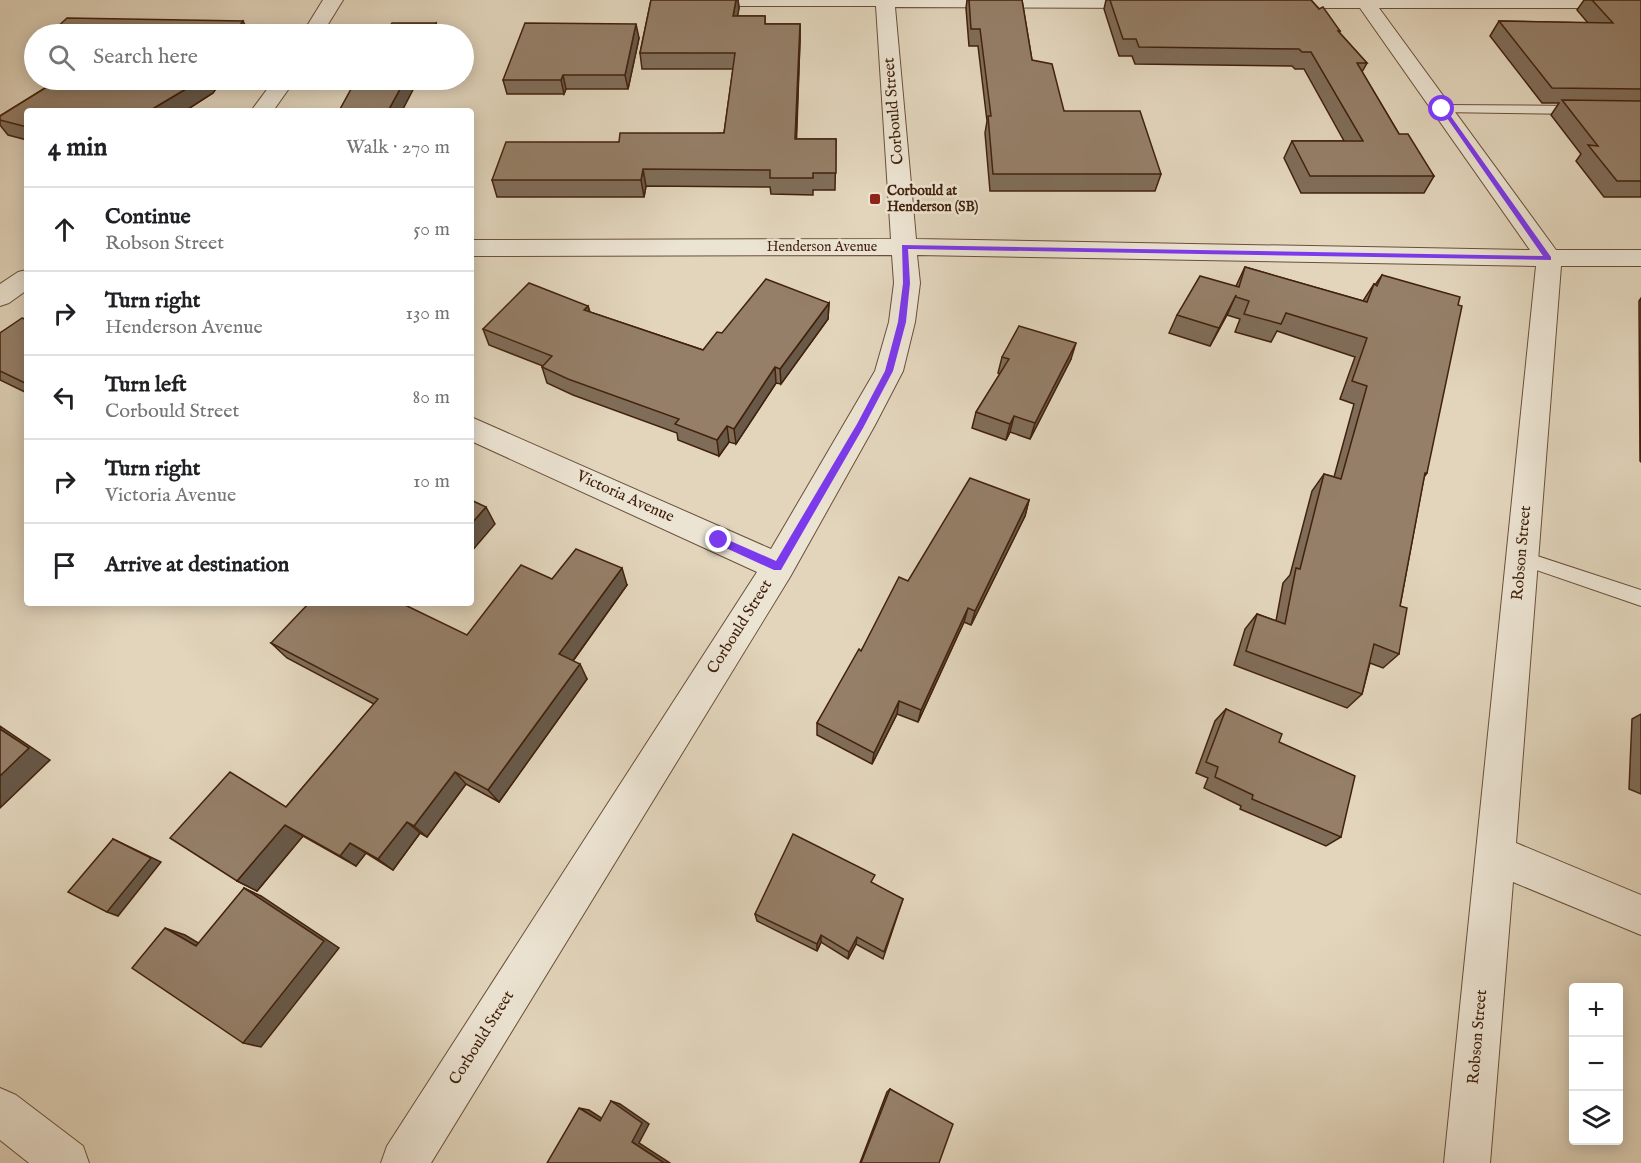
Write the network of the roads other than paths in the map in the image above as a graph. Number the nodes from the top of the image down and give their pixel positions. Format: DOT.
graph roads {
  1 [pos="333,0"];
  2 [pos="728,0"];
  3 [pos="885,0"];
  4 [pos="1365,1"];
  5 [pos="1167,2"];
  6 [pos="1249,2"];
  7 [pos="1641,2"];
  8 [pos="318,24"];
  9 [pos="277,90"];
  10 [pos="264,108"];
  11 [pos="1442,109"];
  12 [pos="1594,110"];
  13 [pos="904,247"];
  14 [pos="474,248"];
  15 [pos="1549,258"];
  16 [pos="1641,258"];
  17 [pos="24,280"];
  18 [pos="0,297"];
  19 [pos="474,429"];
  20 [pos="1522,558"];
  21 [pos="778,567"];
  22 [pos="1641,598"];
  23 [pos="1494,854"];
  24 [pos="1641,915"];
  25 [pos="0,1111"];
  26 [pos="66,1163"];
  27 [pos="404,1163"];
  28 [pos="1467,1163"];
  1 -- 8 [label="street"];
  2 -- 3 [label="street"];
  3 -- 5 [label="street"];
  3 -- 13 [label="street, Corbould Street"];
  4 -- 6 [label="street"];
  4 -- 7 [label="street"];
  4 -- 11 [label="street"];
  9 -- 10 [label="street"];
  11 -- 12 [label="lane"];
  11 -- 15 [label="street"];
  13 -- 14 [label="street, Henderson Avenue"];
  13 -- 15 [label="street, Henderson Avenue"];
  13 -- 21 [label="street, Corbould Street"];
  15 -- 16 [label="street, Henderson Avenue"];
  15 -- 20 [label="street, Robson Street"];
  17 -- 18 [label="street"];
  19 -- 21 [label="street, Victoria Avenue"];
  20 -- 22 [label="lane"];
  20 -- 23 [label="street, Robson Street"];
  21 -- 27 [label="street, Corbould Street"];
  23 -- 24 [label="street"];
  23 -- 28 [label="street, Robson Street"];
  25 -- 26 [label="street"];
}
